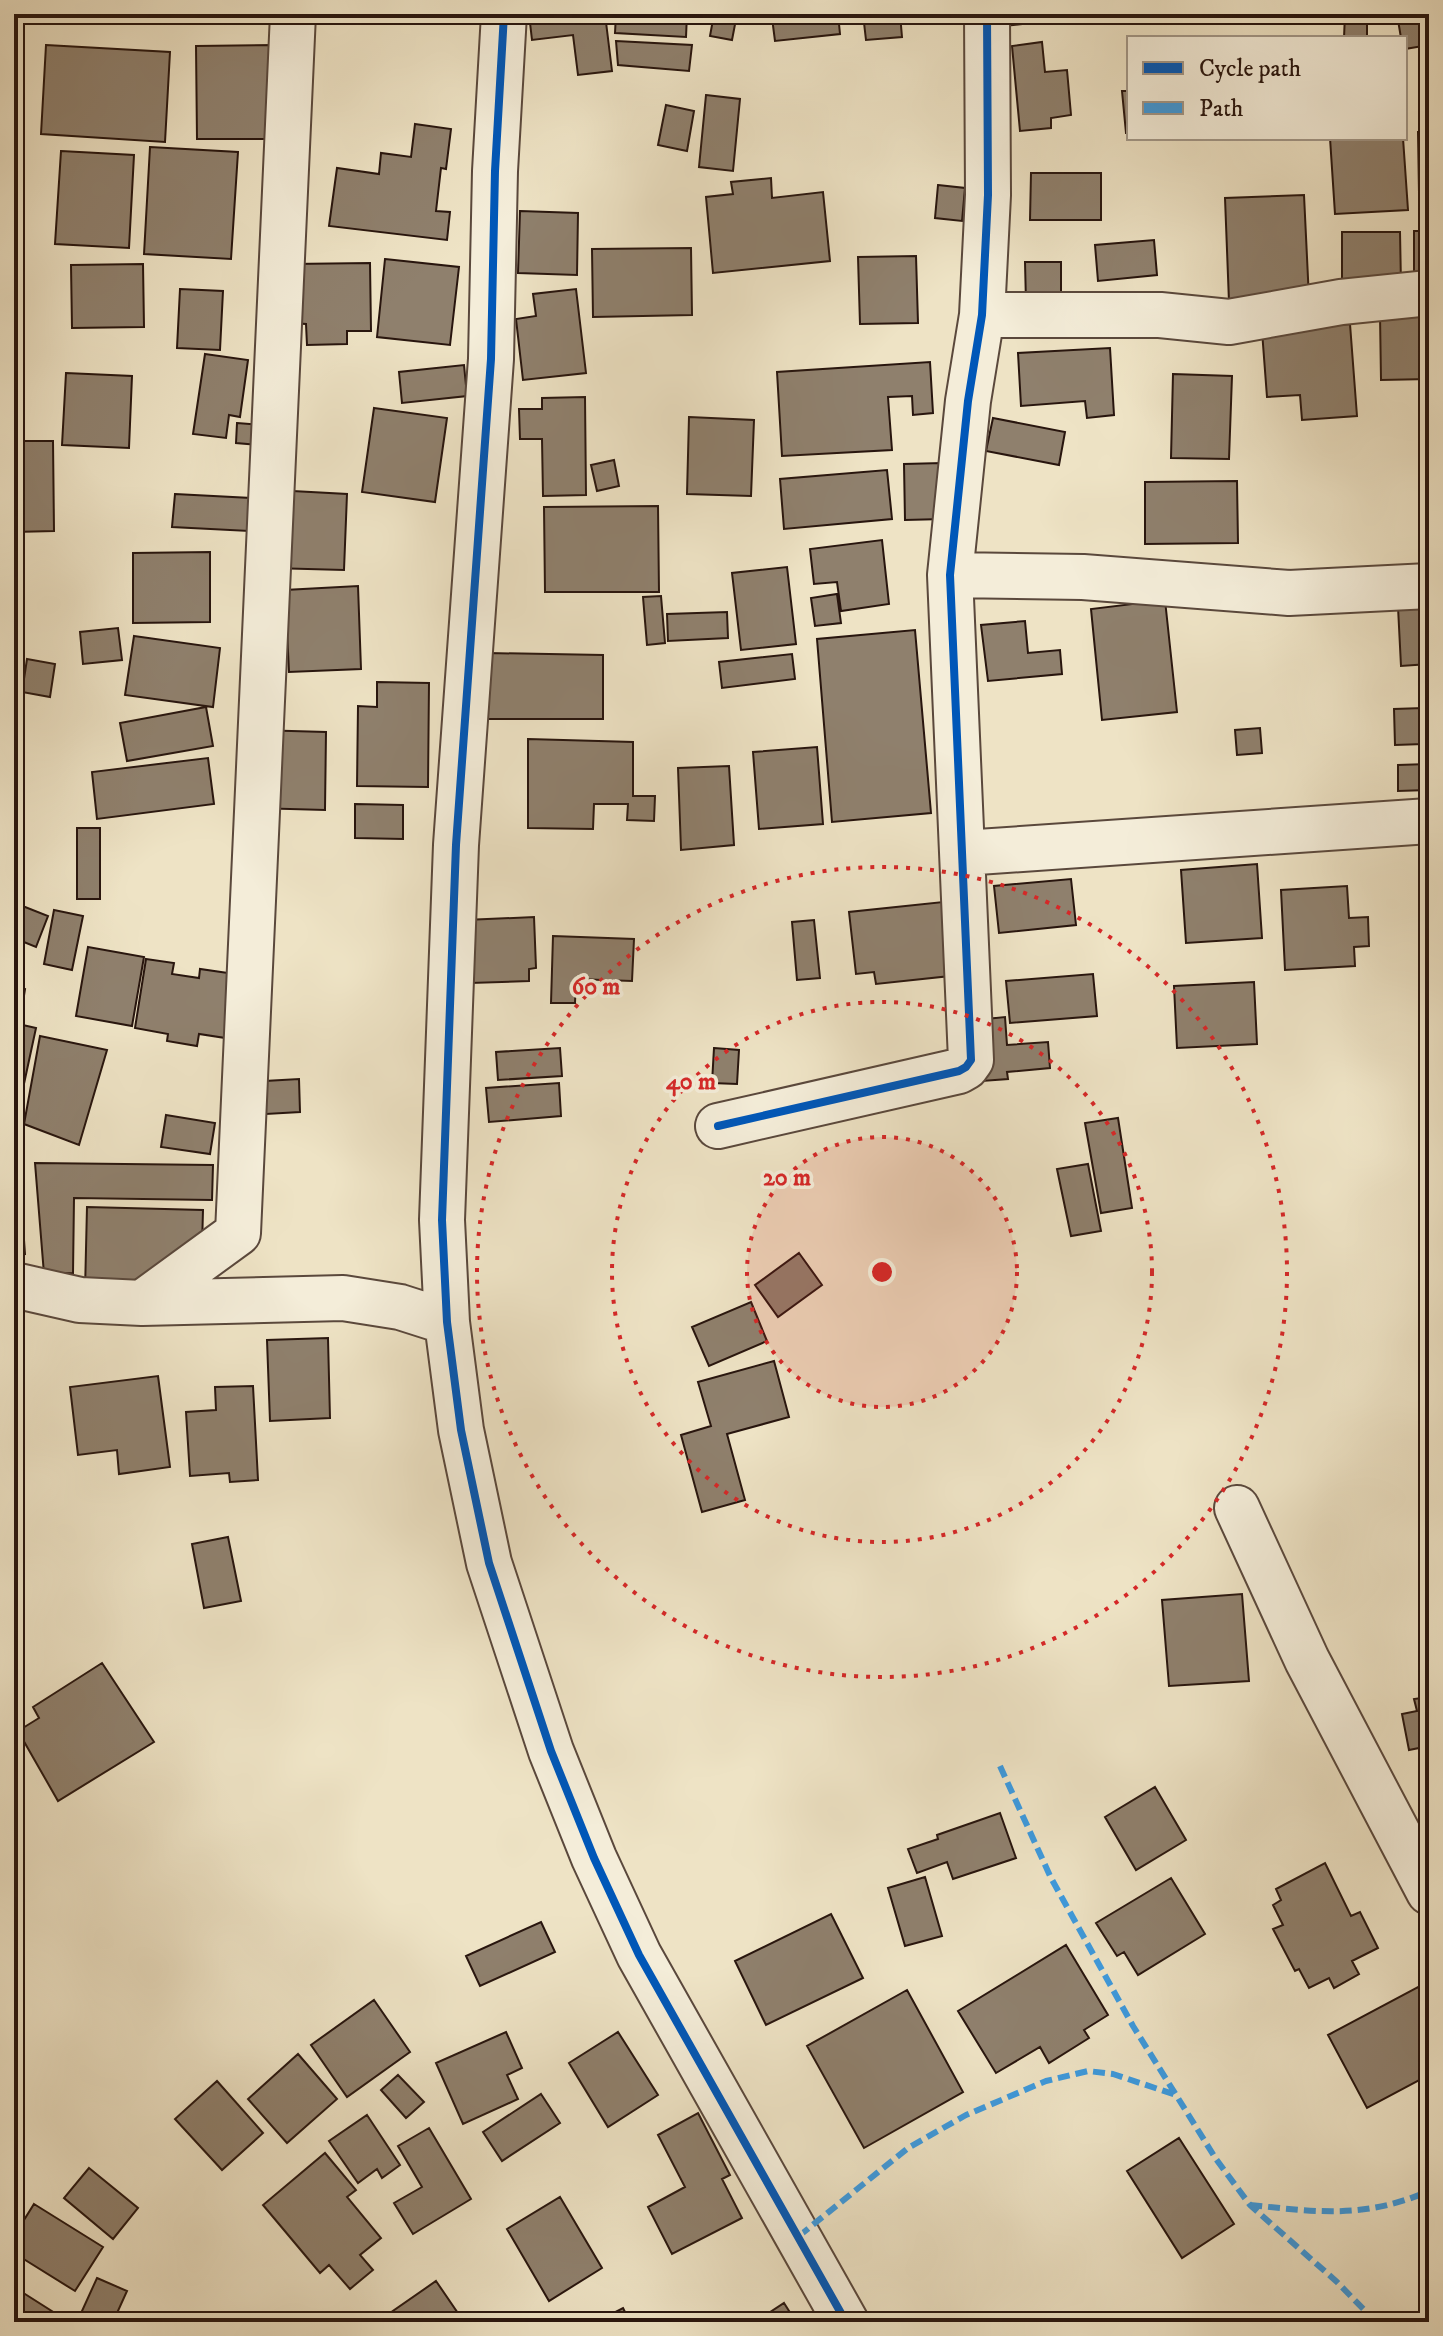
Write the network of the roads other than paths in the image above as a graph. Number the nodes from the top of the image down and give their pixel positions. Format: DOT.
graph roads {
  1 [pos="293,14"];
  2 [pos="504,14"];
  3 [pos="987,14"];
  4 [pos="1429,293"];
  5 [pos="982,315"];
  6 [pos="950,575"];
  7 [pos="1429,586"];
  8 [pos="1429,821"];
  9 [pos="963,853"];
  10 [pos="718,1126"];
  11 [pos="14,1285"];
  12 [pos="142,1303"];
  13 [pos="447,1322"];
  14 [pos="1237,1508"];
  15 [pos="1429,1892"];
  16 [pos="846,2322"];
  1 -- 12 [label="street"];
  2 -- 13 [label="street"];
  3 -- 5 [label="street"];
  4 -- 5 [label="street"];
  5 -- 6 [label="street"];
  6 -- 7 [label="street"];
  6 -- 9 [label="street"];
  8 -- 9 [label="street"];
  9 -- 10 [label="street"];
  11 -- 12 [label="street"];
  12 -- 13 [label="street"];
  13 -- 16 [label="street"];
  14 -- 15 [label="street"];
}
